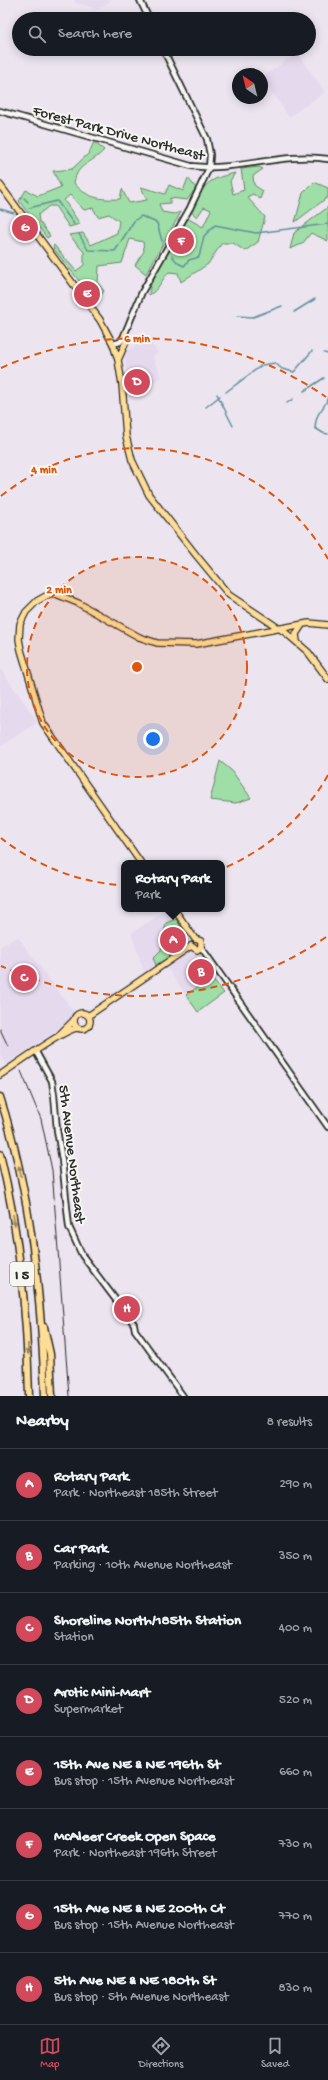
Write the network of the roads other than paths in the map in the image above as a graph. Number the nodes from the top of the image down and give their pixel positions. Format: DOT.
graph roads {
  1 [pos="140,0"];
  2 [pos="146,12"];
  3 [pos="166,56"];
  4 [pos="0,111"];
  5 [pos="328,159"];
  6 [pos="209,168"];
  7 [pos="0,185"];
  8 [pos="125,334"];
  9 [pos="113,344"];
  10 [pos="118,360"];
  11 [pos="303,624"];
  12 [pos="328,625"];
  13 [pos="280,628"];
  14 [pos="297,642"];
  15 [pos="328,679"];
  16 [pos="139,860"];
  17 [pos="176,912"];
  18 [pos="195,939"];
  19 [pos="191,946"];
  20 [pos="201,947"];
  21 [pos="88,1016"];
  22 [pos="74,1020"];
  23 [pos="78,1028"];
  24 [pos="57,1037"];
  25 [pos="36,1052"];
  26 [pos="0,1075"];
  27 [pos="0,1096"];
  28 [pos="328,1126"];
  29 [pos="0,1154"];
  30 [pos="40,1306"];
  31 [pos="30,1396"];
  32 [pos="45,1396"];
  33 [pos="52,1396"];
  34 [pos="183,1396"];
  1 -- 2 [label="street"];
  3 -- 6 [label="street"];
  4 -- 6 [label="street, Forest Park Drive Northeast"];
  5 -- 6 [label="street, Forest Park Drive Northeast"];
  6 -- 8 [label="street"];
  7 -- 9 [label="main road"];
  8 -- 9 [label="street"];
  8 -- 10 [label="main road"];
  9 -- 10 [label="main road"];
  10 -- 13 [label="main road"];
  11 -- 12 [label="main road"];
  11 -- 13 [label="main road"];
  11 -- 14 [label="main road"];
  13 -- 14 [label="main road"];
  13 -- 16 [label="main road"];
  14 -- 15 [label="main road"];
  17 -- 18 [label="main road"];
  18 -- 19 [label="main road"];
  18 -- 20 [label="main road"];
  19 -- 20 [label="main road"];
  19 -- 21 [label="main road"];
  20 -- 28 [label="street"];
  21 -- 22 [label="main road"];
  21 -- 23 [label="main road"];
  22 -- 23 [label="main road"];
  22 -- 24 [label="main road"];
  23 -- 24 [label="main road"];
  24 -- 25 [label="main road"];
  25 -- 26 [label="main road"];
  25 -- 34 [label="street, 5th Avenue Northeast"];
  30 -- 27 [label="highway, I 5, one-way"];
  29 -- 31 [label="highway, I 5, one-way"];
  30 -- 32 [label="highway, I 5"];
  30 -- 33 [label="highway"];
}
